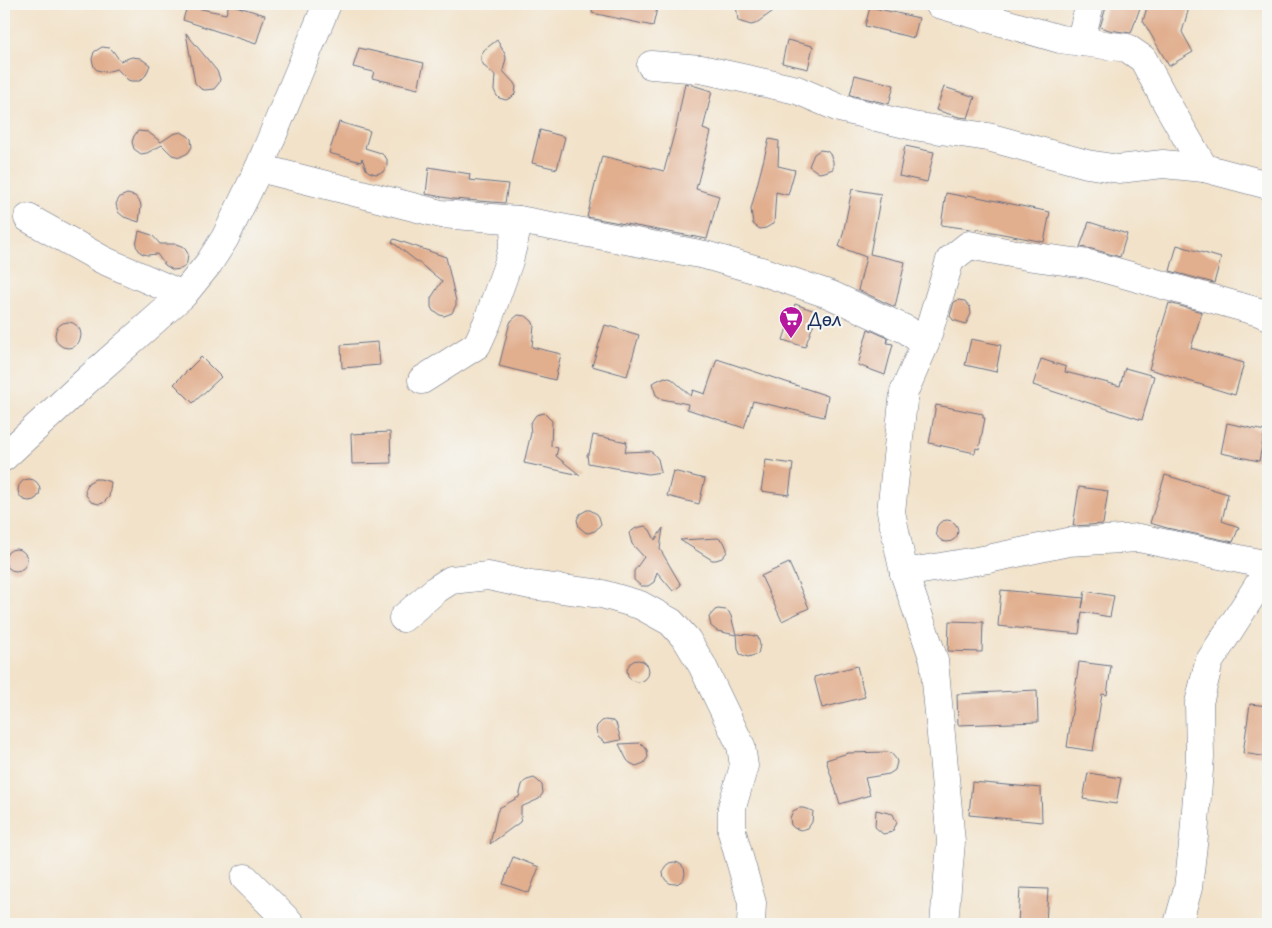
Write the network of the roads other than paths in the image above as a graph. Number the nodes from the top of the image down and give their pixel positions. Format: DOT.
graph roads {
  1 [pos="327,4"];
  2 [pos="939,4"];
  3 [pos="1090,4"];
  4 [pos="1080,42"];
  5 [pos="651,65"];
  6 [pos="259,168"];
  7 [pos="1204,168"];
  8 [pos="1268,184"];
  9 [pos="28,218"];
  10 [pos="518,220"];
  11 [pos="184,295"];
  12 [pos="1268,316"];
  13 [pos="924,344"];
  14 [pos="422,380"];
  15 [pos="4,458"];
  16 [pos="1268,565"];
  17 [pos="1268,570"];
  18 [pos="904,573"];
  19 [pos="402,618"];
  20 [pos="246,878"];
  21 [pos="291,924"];
  22 [pos="751,924"];
  23 [pos="944,924"];
  24 [pos="1178,924"];
  1 -- 6 [label="street"];
  2 -- 4 [label="street"];
  3 -- 4 [label="street"];
  4 -- 7 [label="street"];
  5 -- 7 [label="street"];
  6 -- 10 [label="street"];
  6 -- 11 [label="street"];
  7 -- 8 [label="street"];
  9 -- 11 [label="street"];
  10 -- 13 [label="street"];
  10 -- 14 [label="street"];
  11 -- 15 [label="street"];
  12 -- 13 [label="street"];
  13 -- 18 [label="street"];
  16 -- 18 [label="street"];
  17 -- 24 [label="street"];
  18 -- 23 [label="street"];
  19 -- 22 [label="street"];
  20 -- 21 [label="street"];
}
